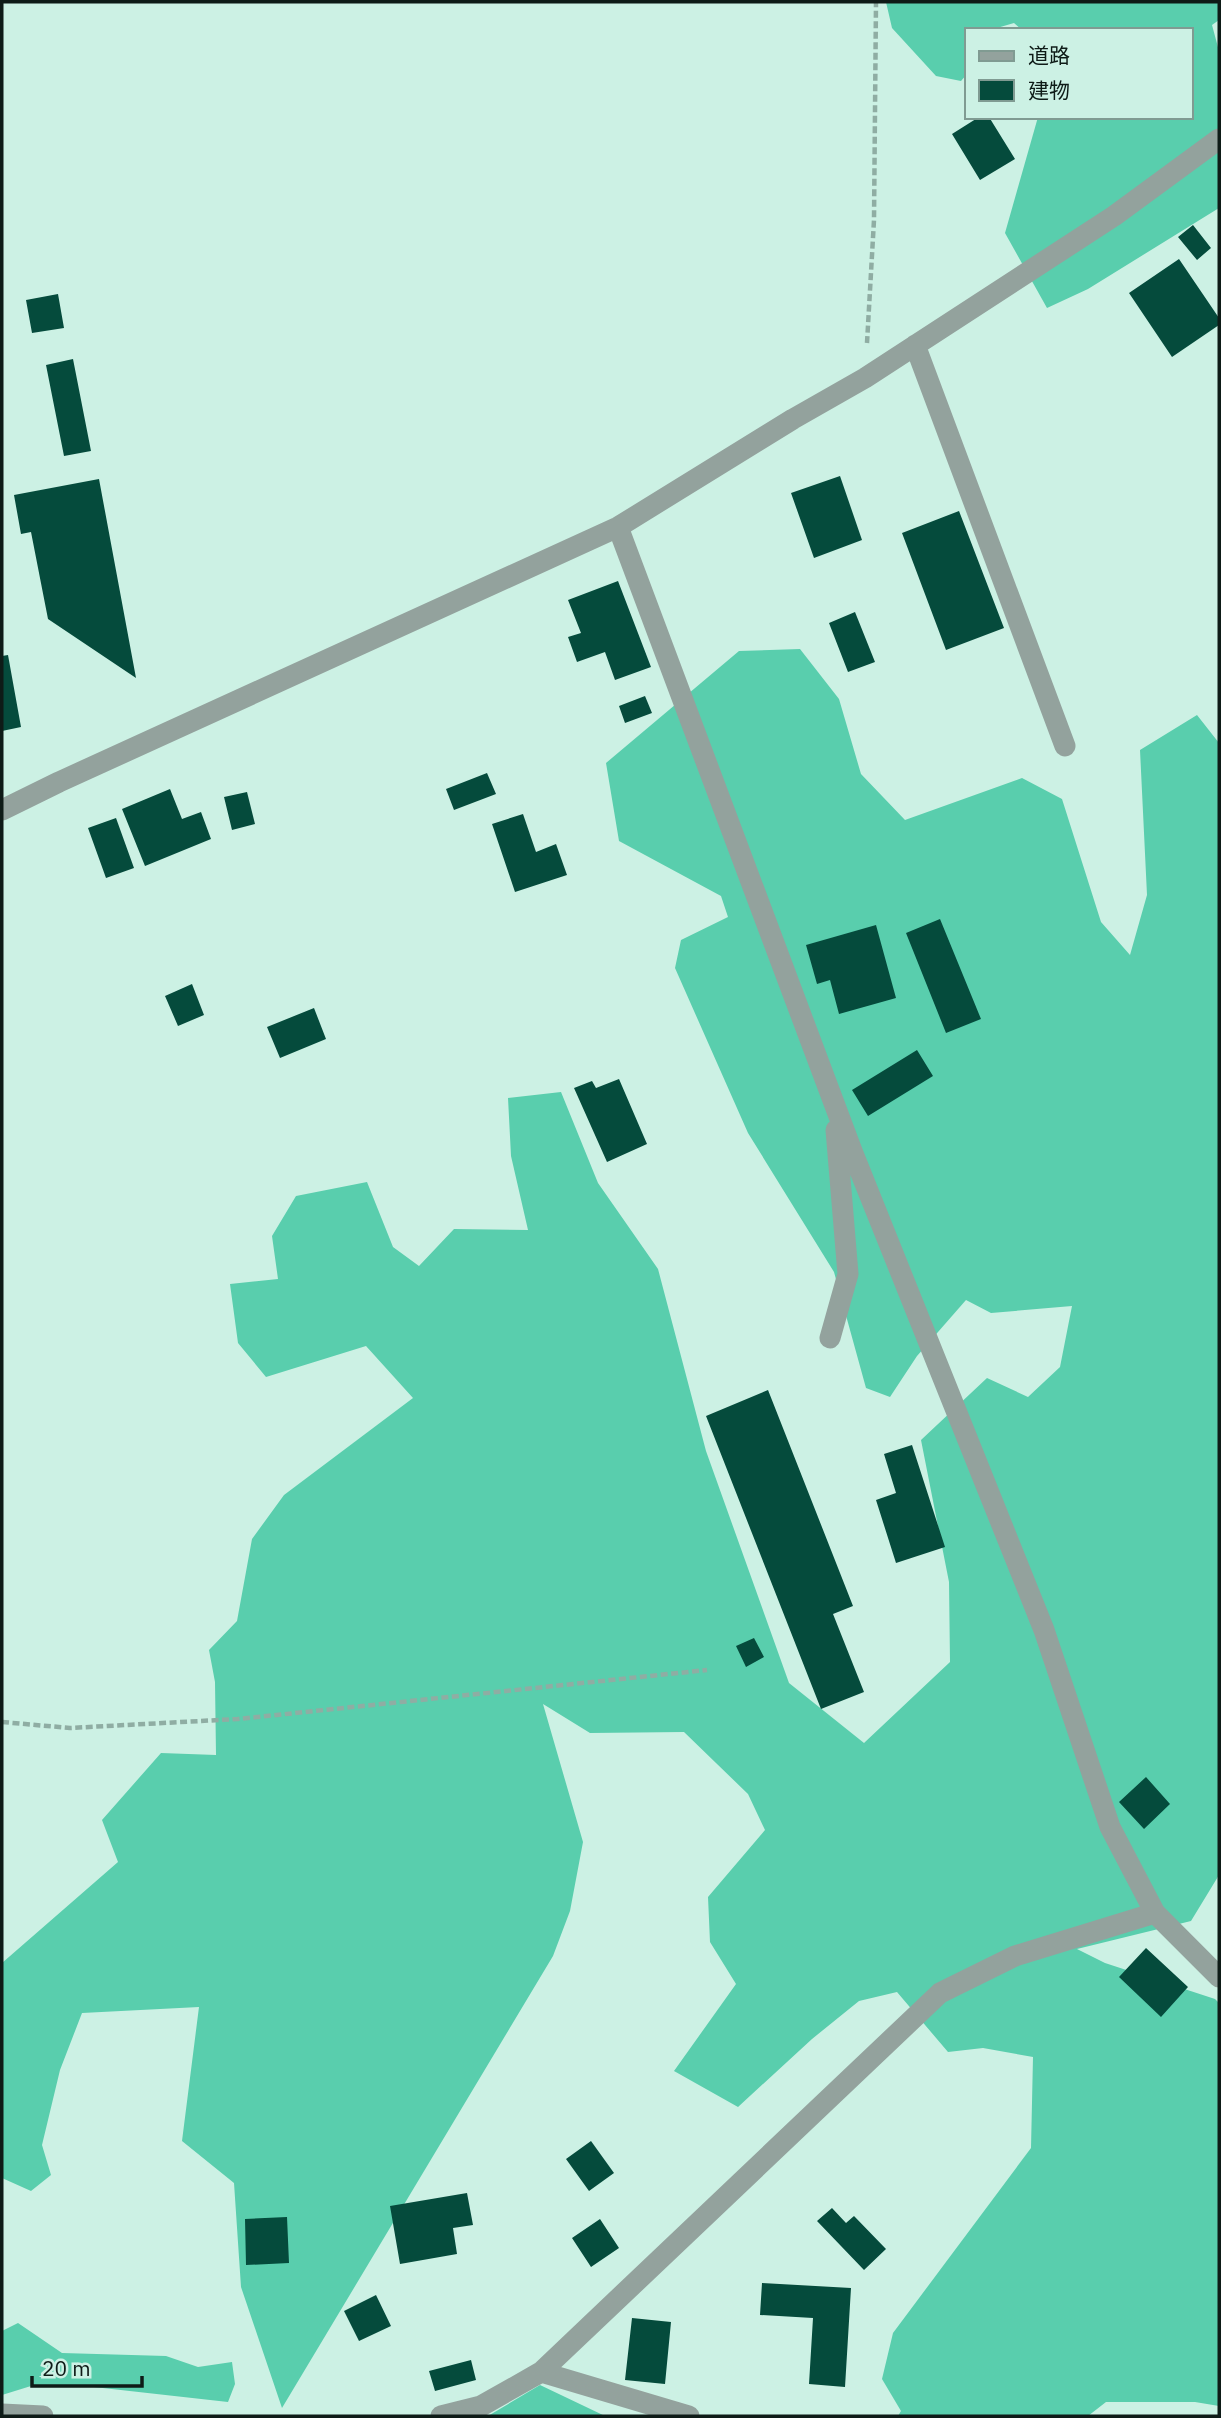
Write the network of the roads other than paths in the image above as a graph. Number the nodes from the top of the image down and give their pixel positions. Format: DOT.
graph roads {
  1 [pos="1219,139"];
  2 [pos="915,345"];
  3 [pos="618,527"];
  4 [pos="1065,746"];
  5 [pos="2,810"];
  6 [pos="834,1103"];
  7 [pos="830,1338"];
  8 [pos="1155,1913"];
  9 [pos="1219,1977"];
  10 [pos="541,2372"];
  11 [pos="2,2414"];
  12 [pos="43,2416"];
  13 [pos="441,2416"];
  14 [pos="689,2416"];
  1 -- 2 [label="street"];
  2 -- 3 [label="street"];
  2 -- 4 [label="street"];
  3 -- 5 [label="street"];
  3 -- 6 [label="street"];
  6 -- 7 [label="street"];
  6 -- 8 [label="street"];
  8 -- 9 [label="street"];
  8 -- 10 [label="street"];
  10 -- 13 [label="street"];
  10 -- 14 [label="street"];
  11 -- 12 [label="street"];
}
